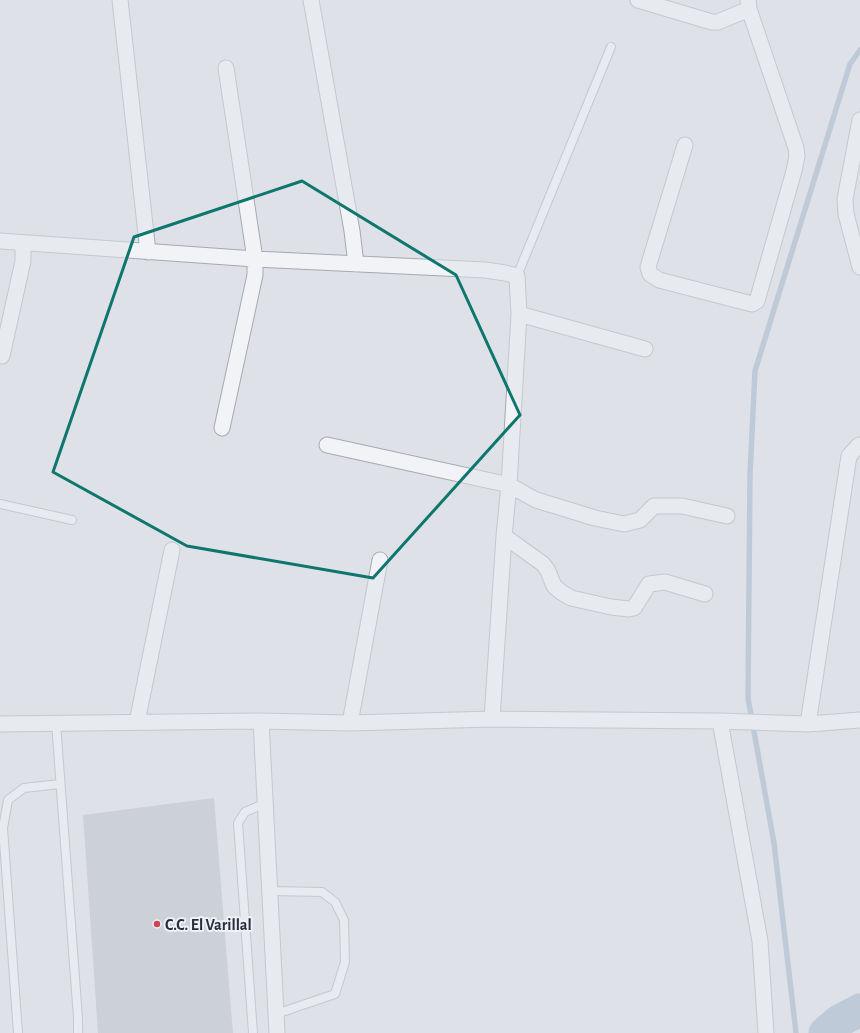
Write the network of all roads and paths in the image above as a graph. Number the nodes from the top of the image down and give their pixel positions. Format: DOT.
graph roads {
  1 [pos="120,0"];
  2 [pos="310,0"];
  3 [pos="638,0"];
  4 [pos="748,4"];
  5 [pos="611,47"];
  6 [pos="226,68"];
  7 [pos="860,120"];
  8 [pos="685,145"];
  9 [pos="0,241"];
  10 [pos="23,243"];
  11 [pos="148,252"];
  12 [pos="255,259"];
  13 [pos="356,264"];
  14 [pos="860,267"];
  15 [pos="517,276"];
  16 [pos="519,314"];
  17 [pos="645,349"];
  18 [pos="2,356"];
  19 [pos="222,428"];
  20 [pos="860,445"];
  21 [pos="327,446"];
  22 [pos="509,485"];
  23 [pos="0,504"];
  24 [pos="727,516"];
  25 [pos="72,520"];
  26 [pos="504,536"];
  27 [pos="172,550"];
  28 [pos="380,560"];
  29 [pos="705,594"];
  30 [pos="492,719"];
  31 [pos="860,720"];
  32 [pos="261,721"];
  33 [pos="720,721"];
  34 [pos="137,722"];
  35 [pos="56,723"];
  36 [pos="350,723"];
  37 [pos="0,724"];
  38 [pos="808,724"];
  39 [pos="60,784"];
  40 [pos="266,803"];
  41 [pos="270,891"];
  42 [pos="276,1014"];
  43 [pos="18,1033"];
  44 [pos="78,1033"];
  45 [pos="253,1033"];
  46 [pos="277,1033"];
  47 [pos="766,1033"];
  1 -- 11 [label="street"];
  2 -- 13 [label="street"];
  3 -- 4 [label="street"];
  4 -- 8 [label="street"];
  5 -- 15 [label="lane"];
  6 -- 12 [label="street"];
  7 -- 14 [label="street"];
  9 -- 10 [label="street"];
  10 -- 11 [label="street"];
  10 -- 18 [label="street"];
  11 -- 12 [label="street"];
  12 -- 13 [label="street"];
  12 -- 19 [label="street"];
  13 -- 15 [label="street"];
  15 -- 16 [label="street"];
  16 -- 17 [label="street"];
  16 -- 22 [label="street"];
  20 -- 38 [label="street"];
  21 -- 22 [label="street"];
  22 -- 24 [label="street"];
  22 -- 26 [label="street"];
  23 -- 25 [label="lane"];
  26 -- 29 [label="street"];
  26 -- 30 [label="street"];
  27 -- 34 [label="street"];
  28 -- 36 [label="street"];
  30 -- 33 [label="street"];
  30 -- 36 [label="street"];
  31 -- 38 [label="street"];
  32 -- 34 [label="street"];
  32 -- 36 [label="street"];
  32 -- 40 [label="street"];
  33 -- 38 [label="street"];
  33 -- 47 [label="street"];
  34 -- 35 [label="street"];
  35 -- 37 [label="street"];
  35 -- 39 [label="lane"];
  39 -- 43 [label="lane"];
  39 -- 44 [label="lane"];
  40 -- 41 [label="street"];
  40 -- 45 [label="lane"];
  41 -- 42 [label="street"];
  41 -- 42 [label="lane"];
  42 -- 46 [label="street"];
}
